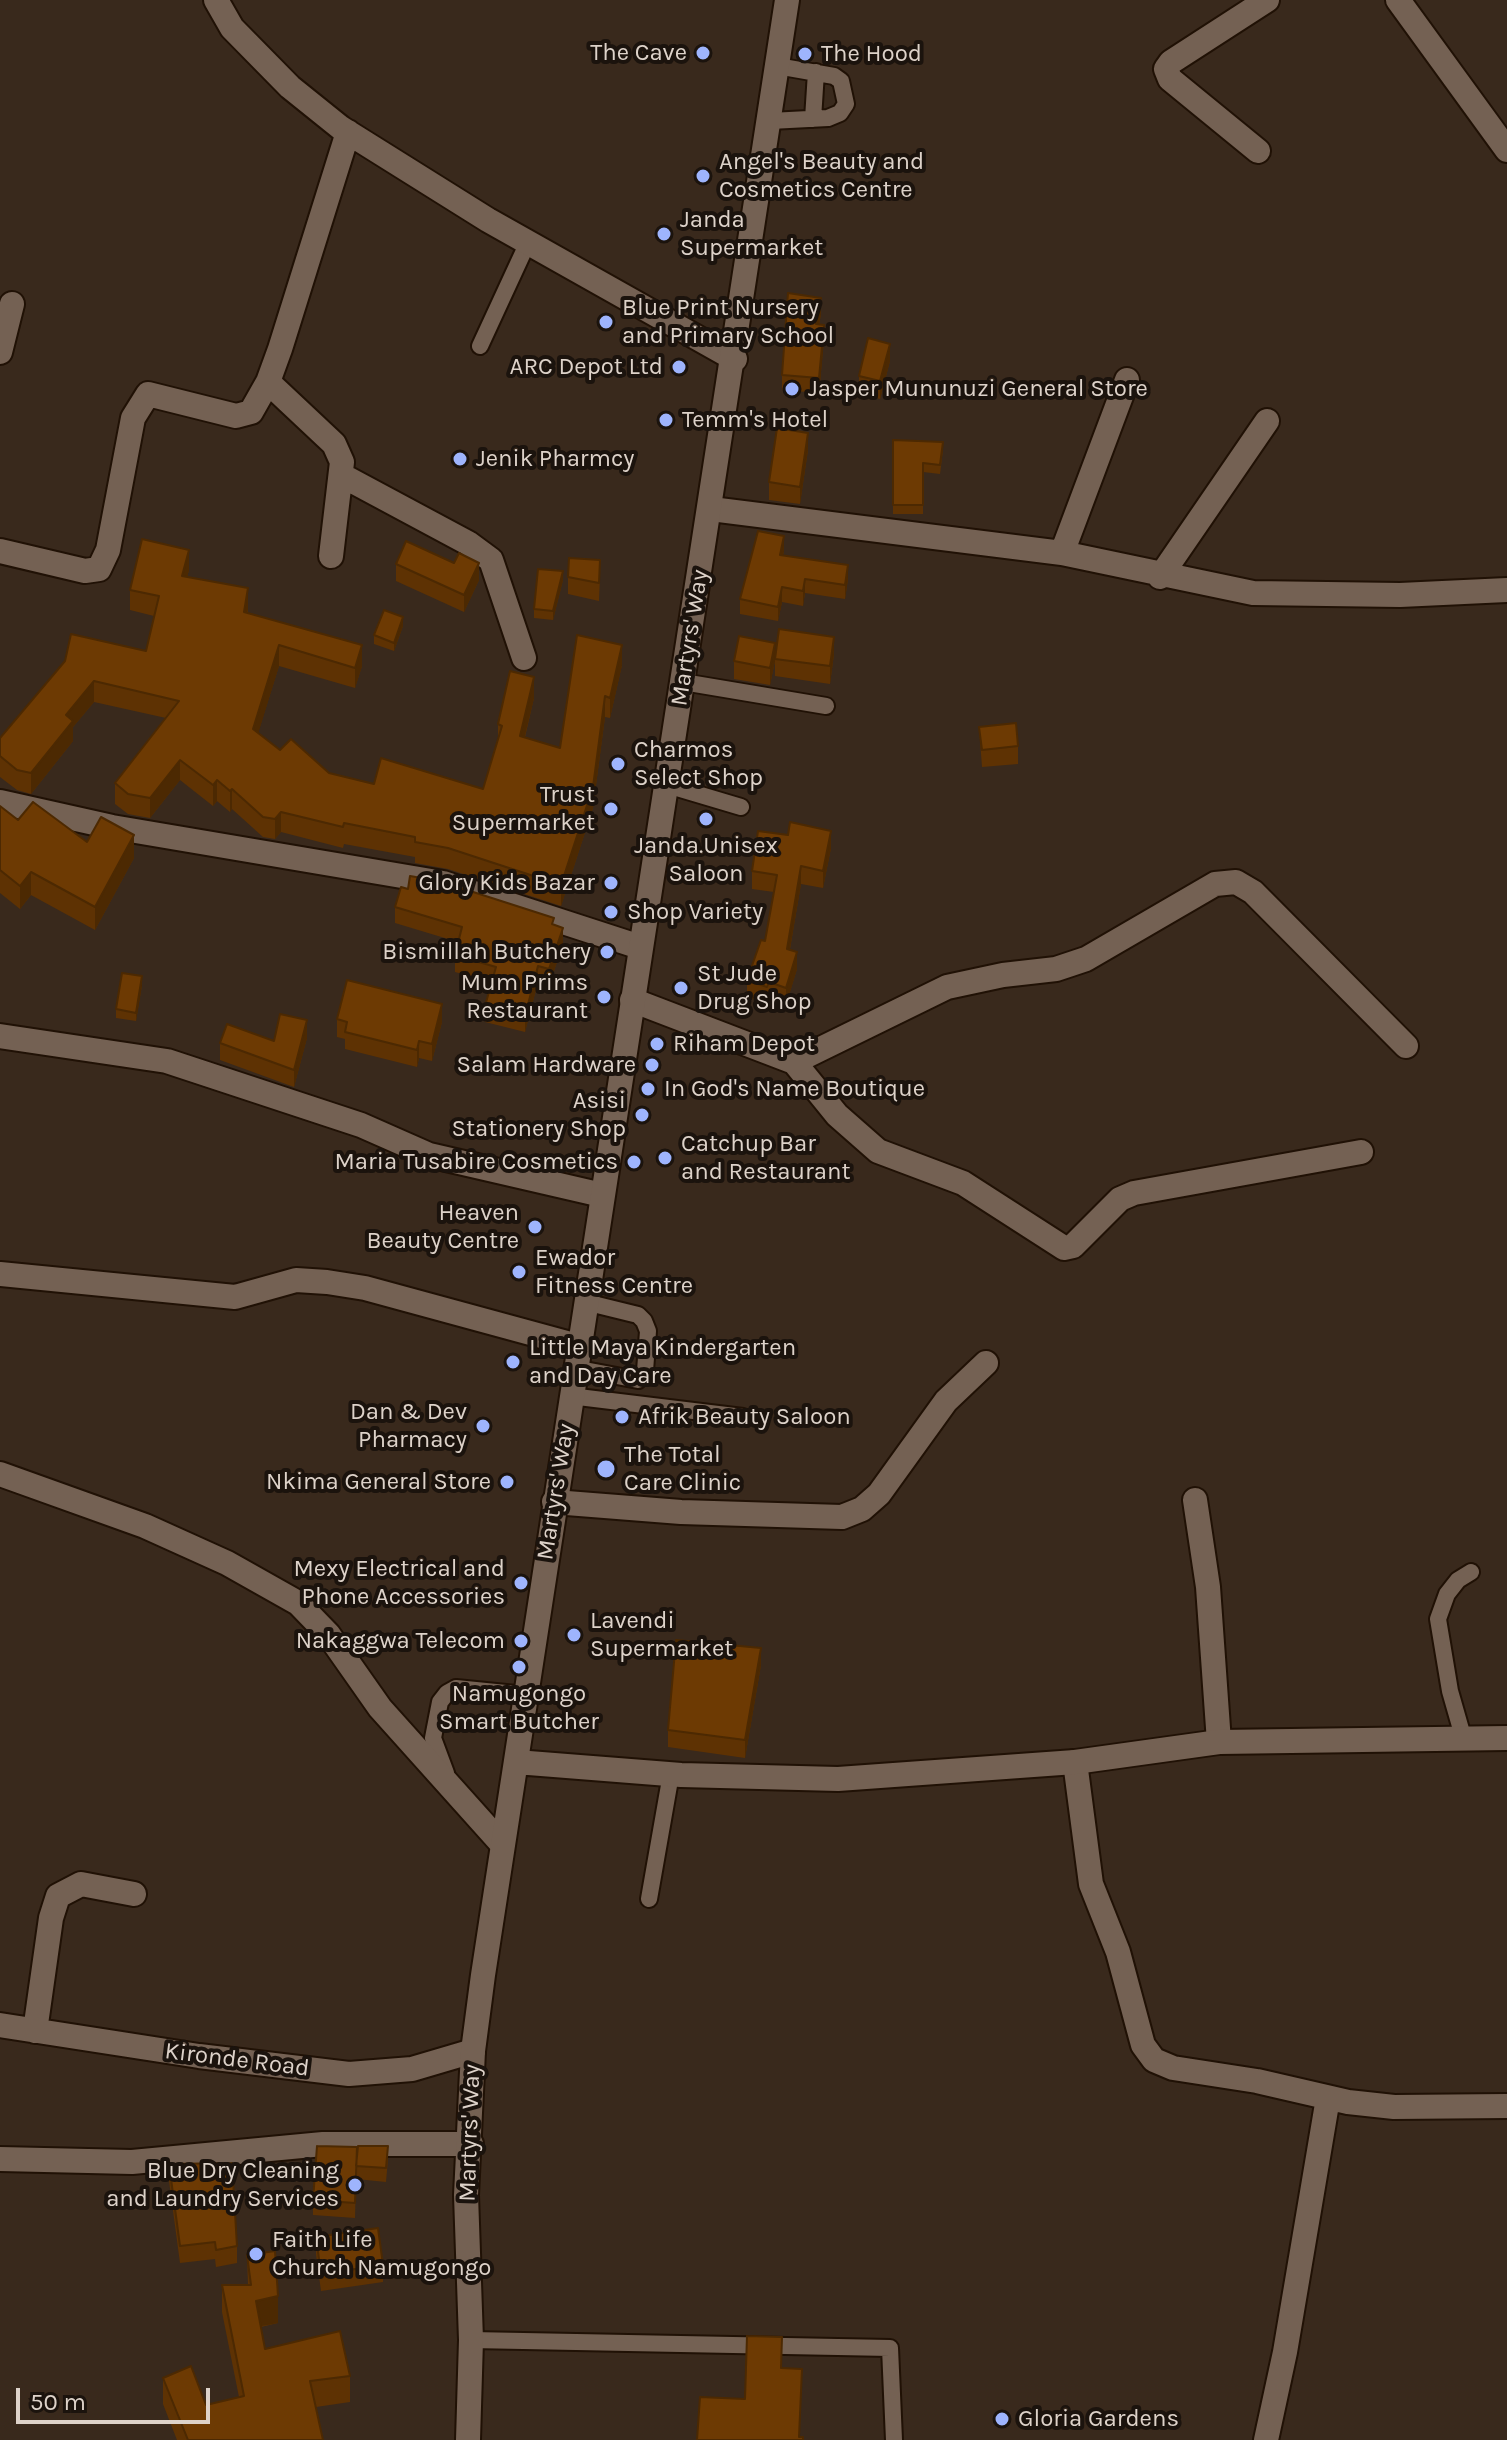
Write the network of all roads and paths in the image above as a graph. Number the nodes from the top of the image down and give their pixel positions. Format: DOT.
graph roads {
  1 [pos="216,0"];
  2 [pos="787,0"];
  3 [pos="1267,0"];
  4 [pos="1398,0"];
  5 [pos="777,66"];
  6 [pos="816,72"];
  7 [pos="813,119"];
  8 [pos="770,121"];
  9 [pos="348,132"];
  10 [pos="1507,150"];
  11 [pos="1258,151"];
  12 [pos="528,242"];
  13 [pos="12,304"];
  14 [pos="480,346"];
  15 [pos="0,352"];
  16 [pos="735,359"];
  17 [pos="1127,380"];
  18 [pos="268,382"];
  19 [pos="1267,421"];
  20 [pos="343,476"];
  21 [pos="711,509"];
  22 [pos="0,551"];
  23 [pos="1062,553"];
  24 [pos="331,556"];
  25 [pos="1160,577"];
  26 [pos="1507,590"];
  27 [pos="524,658"];
  28 [pos="683,682"];
  29 [pos="826,706"];
  30 [pos="667,785"];
  31 [pos="0,802"];
  32 [pos="741,807"];
  33 [pos="640,947"];
  34 [pos="632,1000"];
  35 [pos="0,1036"];
  36 [pos="1406,1046"];
  37 [pos="794,1062"];
  38 [pos="1361,1152"];
  39 [pos="602,1195"];
  40 [pos="0,1274"];
  41 [pos="585,1302"];
  42 [pos="576,1357"];
  43 [pos="986,1363"];
  44 [pos="570,1396"];
  45 [pos="743,1417"];
  46 [pos="0,1474"];
  47 [pos="1195,1500"];
  48 [pos="554,1502"];
  49 [pos="1471,1572"];
  50 [pos="526,1695"];
  51 [pos="1507,1738"];
  52 [pos="1464,1740"];
  53 [pos="1219,1742"];
  54 [pos="516,1762"];
  55 [pos="1075,1762"];
  56 [pos="671,1774"];
  57 [pos="451,1784"];
  58 [pos="501,1843"];
  59 [pos="134,1894"];
  60 [pos="649,1899"];
  61 [pos="0,2025"];
  62 [pos="35,2031"];
  63 [pos="473,2051"];
  64 [pos="1328,2098"];
  65 [pos="1507,2106"];
  66 [pos="471,2144"];
  67 [pos="0,2159"];
  68 [pos="471,2340"];
  69 [pos="468,2440"];
  70 [pos="894,2440"];
  71 [pos="1266,2440"];
  1 -- 9 [label="street"];
  2 -- 5 [label="street, Martyrs' Way"];
  3 -- 11 [label="street"];
  4 -- 10 [label="street"];
  5 -- 6 [label="lane"];
  5 -- 8 [label="street, Martyrs' Way"];
  6 -- 7 [label="lane"];
  6 -- 7 [label="lane"];
  7 -- 8 [label="lane"];
  8 -- 16 [label="street, Martyrs' Way"];
  9 -- 12 [label="street"];
  9 -- 18 [label="street"];
  12 -- 14 [label="lane"];
  12 -- 16 [label="street"];
  13 -- 15 [label="street"];
  16 -- 21 [label="street, Martyrs' Way"];
  17 -- 23 [label="street"];
  18 -- 20 [label="street"];
  18 -- 22 [label="street"];
  19 -- 25 [label="street"];
  20 -- 24 [label="street"];
  20 -- 27 [label="street"];
  21 -- 23 [label="street"];
  21 -- 28 [label="street, Martyrs' Way"];
  23 -- 25 [label="street"];
  25 -- 26 [label="street"];
  28 -- 29 [label="lane"];
  28 -- 30 [label="street, Martyrs' Way"];
  30 -- 32 [label="lane"];
  30 -- 33 [label="street, Martyrs' Way"];
  31 -- 33 [label="street"];
  33 -- 34 [label="street, Martyrs' Way"];
  34 -- 37 [label="street"];
  34 -- 39 [label="street, Martyrs' Way"];
  35 -- 39 [label="street"];
  36 -- 37 [label="street"];
  37 -- 38 [label="street"];
  39 -- 41 [label="street, Martyrs' Way"];
  40 -- 42 [label="street"];
  41 -- 42 [label="street, Martyrs' Way"];
  41 -- 42 [label="lane"];
  42 -- 44 [label="street, Martyrs' Way"];
  43 -- 48 [label="street"];
  44 -- 45 [label="lane"];
  44 -- 48 [label="street, Martyrs' Way"];
  46 -- 57 [label="street"];
  47 -- 53 [label="street"];
  48 -- 50 [label="street, Martyrs' Way"];
  49 -- 52 [label="lane"];
  50 -- 54 [label="street, Martyrs' Way"];
  50 -- 57 [label="lane"];
  51 -- 52 [label="street"];
  52 -- 53 [label="street"];
  53 -- 55 [label="street"];
  54 -- 56 [label="street"];
  54 -- 58 [label="street, Martyrs' Way"];
  55 -- 56 [label="street"];
  55 -- 64 [label="street"];
  56 -- 60 [label="lane"];
  57 -- 58 [label="street"];
  58 -- 63 [label="street, Martyrs' Way"];
  59 -- 62 [label="street"];
  61 -- 62 [label="street, Kironde Road"];
  62 -- 63 [label="street, Kironde Road"];
  63 -- 66 [label="street, Martyrs' Way"];
  64 -- 65 [label="street"];
  64 -- 71 [label="street"];
  66 -- 67 [label="street"];
  66 -- 68 [label="street, Martyrs' Way"];
  68 -- 69 [label="street, Martyrs' Way"];
  68 -- 70 [label="lane"];
}
